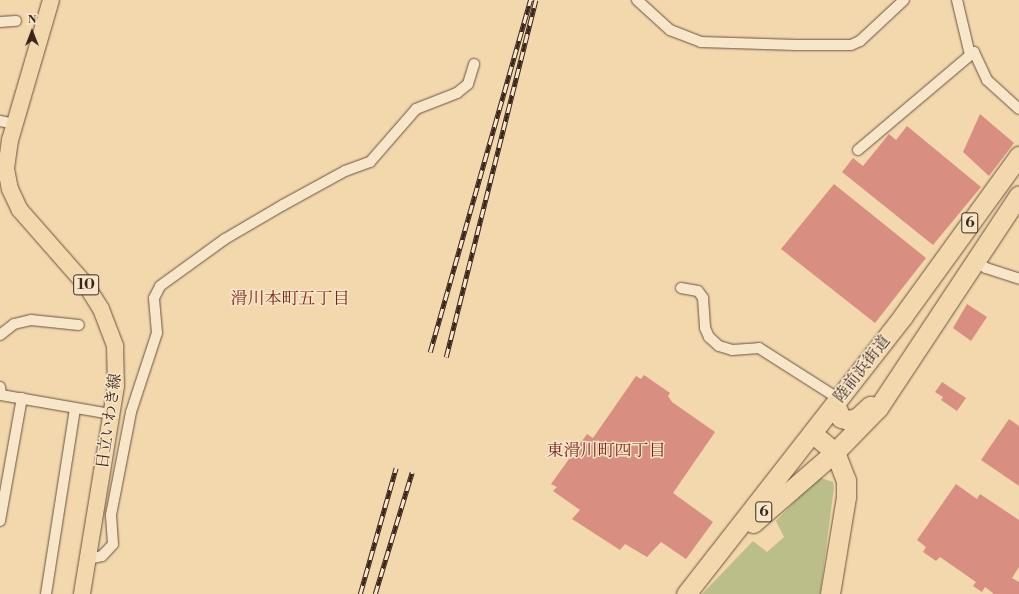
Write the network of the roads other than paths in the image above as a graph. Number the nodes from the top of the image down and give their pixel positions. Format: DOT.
graph roads {
  1 [pos="51,0"];
  2 [pos="636,0"];
  3 [pos="904,0"];
  4 [pos="957,0"];
  5 [pos="16,21"];
  6 [pos="0,22"];
  7 [pos="970,55"];
  8 [pos="474,64"];
  9 [pos="1019,109"];
  10 [pos="7,123"];
  11 [pos="858,150"];
  12 [pos="1019,156"];
  13 [pos="1019,195"];
  14 [pos="974,260"];
  15 [pos="1019,279"];
  16 [pos="681,288"];
  17 [pos="921,289"];
  18 [pos="903,316"];
  19 [pos="79,325"];
  20 [pos="0,335"];
  21 [pos="927,335"];
  22 [pos="895,385"];
  23 [pos="0,387"];
  24 [pos="22,398"];
  25 [pos="837,401"];
  26 [pos="75,408"];
  27 [pos="111,414"];
  28 [pos="812,433"];
  29 [pos="835,452"];
  30 [pos="4,470"];
  31 [pos="0,521"];
  32 [pos="88,559"];
  33 [pos="699,578"];
  34 [pos="46,594"];
  35 [pos="82,594"];
  36 [pos="686,594"];
  37 [pos="830,594"];
  1 -- 10 [label="main road, 日立いわき線 / 10"];
  2 -- 3 [label="street"];
  4 -- 7 [label="street"];
  5 -- 6 [label="street"];
  7 -- 9 [label="street"];
  7 -- 11 [label="street"];
  8 -- 32 [label="street"];
  10 -- 27 [label="main road, 日立いわき線 / 10"];
  12 -- 17 [label="highway, 陸前浜街道 / 6"];
  13 -- 14 [label="highway, 陸前浜街道 / 6"];
  14 -- 15 [label="street"];
  14 -- 17 [label="highway"];
  14 -- 21 [label="highway, 陸前浜街道 / 6"];
  16 -- 25 [label="street"];
  17 -- 18 [label="highway, 陸前浜街道 / 6"];
  18 -- 21 [label="highway"];
  18 -- 25 [label="highway, 陸前浜街道 / 6"];
  19 -- 20 [label="street"];
  21 -- 22 [label="highway, 陸前浜街道 / 6"];
  22 -- 25 [label="highway"];
  22 -- 29 [label="highway, 陸前浜街道 / 6"];
  23 -- 24 [label="street"];
  24 -- 26 [label="street"];
  24 -- 30 [label="street"];
  25 -- 28 [label="highway, 陸前浜街道 / 6"];
  26 -- 27 [label="street"];
  26 -- 34 [label="street"];
  27 -- 32 [label="main road, 日立いわき線 / 10"];
  28 -- 29 [label="highway"];
  28 -- 33 [label="highway, 陸前浜街道 / 6"];
  29 -- 33 [label="highway, 陸前浜街道 / 6"];
  29 -- 37 [label="highway"];
  30 -- 31 [label="street"];
  32 -- 35 [label="main road, 日立いわき線 / 10"];
  33 -- 36 [label="highway, 陸前浜街道 / 6"];
}
